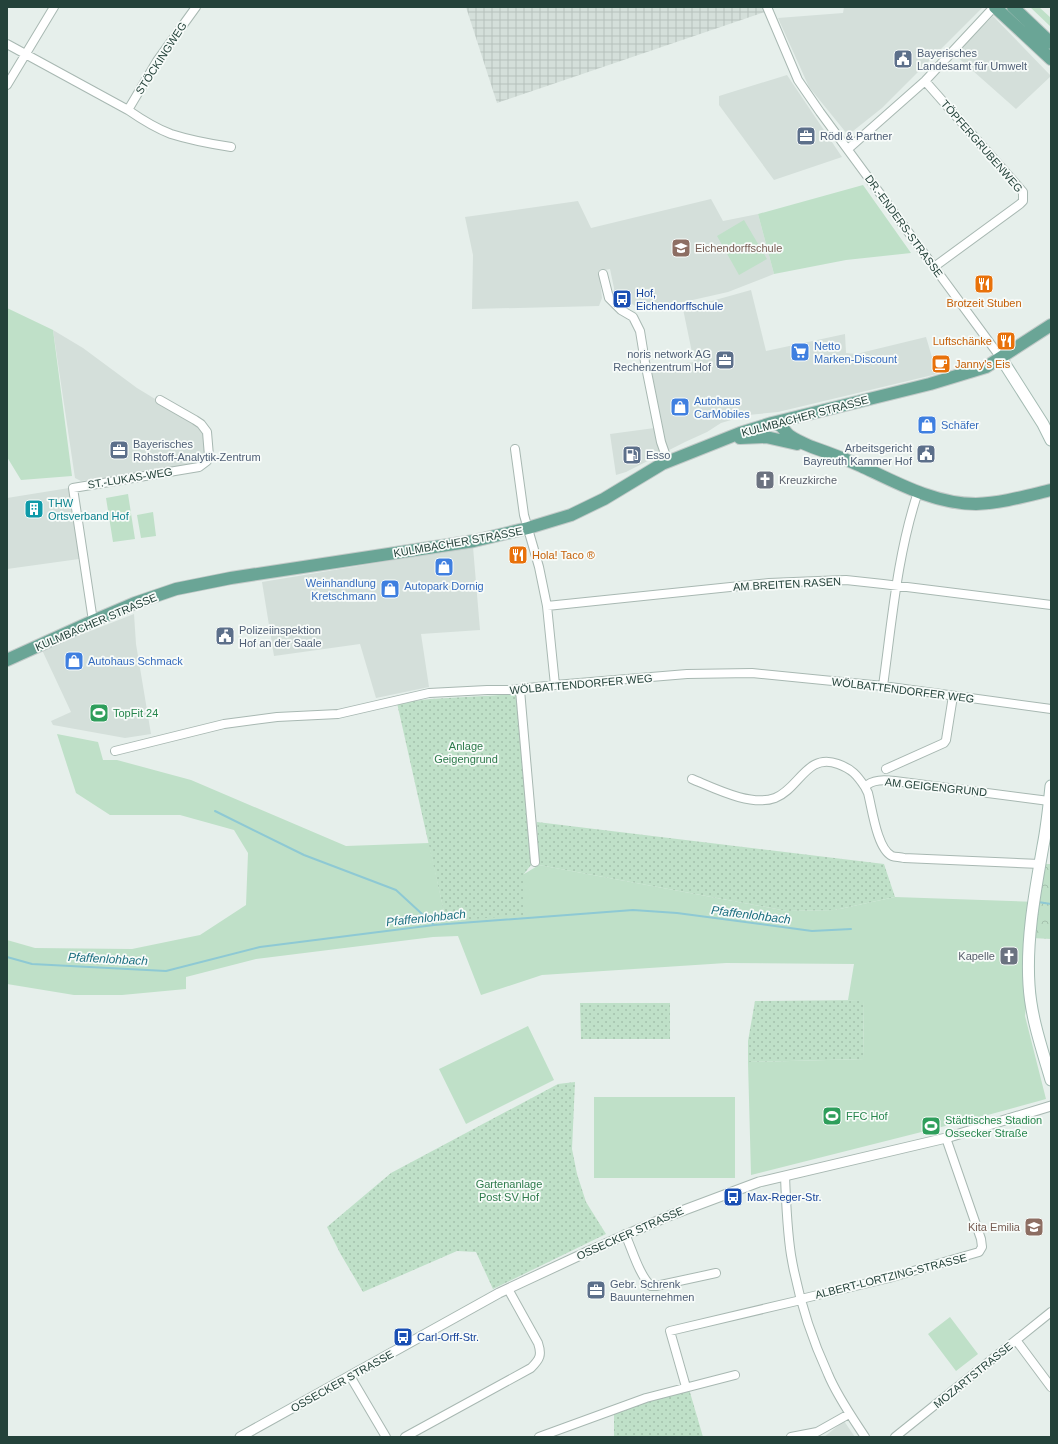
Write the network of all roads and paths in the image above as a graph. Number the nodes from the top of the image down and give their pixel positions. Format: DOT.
graph roads {
  1 [pos="54,7"];
  2 [pos="196,7"];
  3 [pos="767,7"];
  4 [pos="994,7"];
  5 [pos="1013,7"];
  6 [pos="1051,43"];
  7 [pos="7,44"];
  8 [pos="26,53"];
  9 [pos="1051,59"];
  10 [pos="925,81"];
  11 [pos="7,85"];
  12 [pos="128,110"];
  13 [pos="231,147"];
  14 [pos="848,149"];
  15 [pos="934,267"];
  16 [pos="603,274"];
  17 [pos="1051,325"];
  18 [pos="1001,358"];
  19 [pos="160,400"];
  20 [pos="772,423"];
  21 [pos="724,439"];
  22 [pos="1051,440"];
  23 [pos="515,449"];
  24 [pos="830,454"];
  25 [pos="668,462"];
  26 [pos="1051,490"];
  27 [pos="918,492"];
  28 [pos="528,528"];
  29 [pos="897,586"];
  30 [pos="1051,605"];
  31 [pos="547,606"];
  32 [pos="93,621"];
  33 [pos="7,660"];
  34 [pos="555,685"];
  35 [pos="883,686"];
  36 [pos="520,690"];
  37 [pos="953,696"];
  38 [pos="1051,709"];
  39 [pos="115,751"];
  40 [pos="886,769"];
  41 [pos="692,779"];
  42 [pos="1051,786"];
  43 [pos="865,787"];
  44 [pos="1049,800"];
  45 [pos="1048,840"];
  46 [pos="884,850"];
  47 [pos="888,859"];
  48 [pos="535,862"];
  49 [pos="1040,864"];
  50 [pos="1051,1080"];
  51 [pos="1051,1106"];
  52 [pos="946,1138"];
  53 [pos="785,1176"];
  54 [pos="625,1234"];
  55 [pos="716,1273"];
  56 [pos="508,1289"];
  57 [pos="801,1299"];
  58 [pos="1051,1312"];
  59 [pos="1016,1340"];
  60 [pos="735,1375"];
  61 [pos="350,1376"];
  62 [pos="686,1387"];
  63 [pos="1051,1387"];
  64 [pos="849,1414"];
  65 [pos="240,1437"];
  66 [pos="386,1437"];
  67 [pos="405,1437"];
  68 [pos="539,1437"];
  69 [pos="791,1437"];
  70 [pos="865,1437"];
  71 [pos="895,1437"];
  1 -- 8 [label="street"];
  2 -- 12 [label="street, STÖCKINGWEG"];
  3 -- 14 [label="street, DR.-ENDERS-STRASSE"];
  4 -- 9 [label="main road"];
  4 -- 10 [label="street"];
  5 -- 6 [label="main road"];
  7 -- 8 [label="street"];
  8 -- 11 [label="street"];
  8 -- 12 [label="street"];
  10 -- 14 [label="street"];
  10 -- 15 [label="street, TÖPFERGRUBENWEG"];
  12 -- 13 [label="street"];
  14 -- 15 [label="street, DR.-ENDERS-STRASSE"];
  15 -- 18 [label="street, DR.-ENDERS-STRASSE"];
  16 -- 25 [label="street"];
  17 -- 18 [label="main road, KULMBACHER STRASSE"];
  18 -- 20 [label="main road, KULMBACHER STRASSE"];
  18 -- 22 [label="main road, DR.-ENDERS-STRASSE"];
  19 -- 32 [label="street, ST.-LUKAS-WEG"];
  20 -- 21 [label="main road, KULMBACHER STRASSE"];
  20 -- 24 [label="main road"];
  21 -- 24 [label="main road"];
  21 -- 25 [label="main road, KULMBACHER STRASSE"];
  23 -- 28 [label="street"];
  24 -- 27 [label="main road"];
  25 -- 28 [label="main road, KULMBACHER STRASSE"];
  26 -- 27 [label="main road"];
  27 -- 29 [label="street"];
  28 -- 31 [label="street"];
  28 -- 32 [label="main road, KULMBACHER STRASSE"];
  29 -- 30 [label="street, AM BREITEN RASEN"];
  29 -- 31 [label="street, AM BREITEN RASEN"];
  29 -- 35 [label="street"];
  31 -- 34 [label="street"];
  32 -- 33 [label="main road, KULMBACHER STRASSE"];
  34 -- 35 [label="street, WÖLBATTENDORFER WEG"];
  34 -- 36 [label="street, WÖLBATTENDORFER WEG"];
  35 -- 37 [label="street, WÖLBATTENDORFER WEG"];
  36 -- 39 [label="street, WÖLBATTENDORFER WEG"];
  36 -- 48 [label="street"];
  37 -- 38 [label="street, WÖLBATTENDORFER WEG"];
  37 -- 40 [label="street, AM GEIGENGRUND"];
  41 -- 43 [label="street"];
  42 -- 44 [label="main road"];
  43 -- 44 [label="street, AM GEIGENGRUND"];
  43 -- 46 [label="street"];
  44 -- 45 [label="main road"];
  45 -- 49 [label="main road"];
  46 -- 47 [label="street"];
  46 -- 49 [label="street"];
  49 -- 50 [label="main road"];
  51 -- 52 [label="street, OSSECKER STRASSE"];
  52 -- 53 [label="street, OSSECKER STRASSE"];
  52 -- 57 [label="street, ALBERT-LORTZING-STRASSE"];
  53 -- 54 [label="street, OSSECKER STRASSE"];
  53 -- 57 [label="street"];
  54 -- 55 [label="street"];
  54 -- 56 [label="street, OSSECKER STRASSE"];
  56 -- 61 [label="street, OSSECKER STRASSE"];
  56 -- 67 [label="street"];
  57 -- 62 [label="street"];
  57 -- 64 [label="street"];
  58 -- 59 [label="street, MOZARTSTRASSE"];
  59 -- 63 [label="street"];
  59 -- 71 [label="street, MOZARTSTRASSE"];
  60 -- 62 [label="street"];
  61 -- 65 [label="street, OSSECKER STRASSE"];
  61 -- 66 [label="street"];
  62 -- 68 [label="street"];
  64 -- 69 [label="street"];
  64 -- 70 [label="street"];
}
